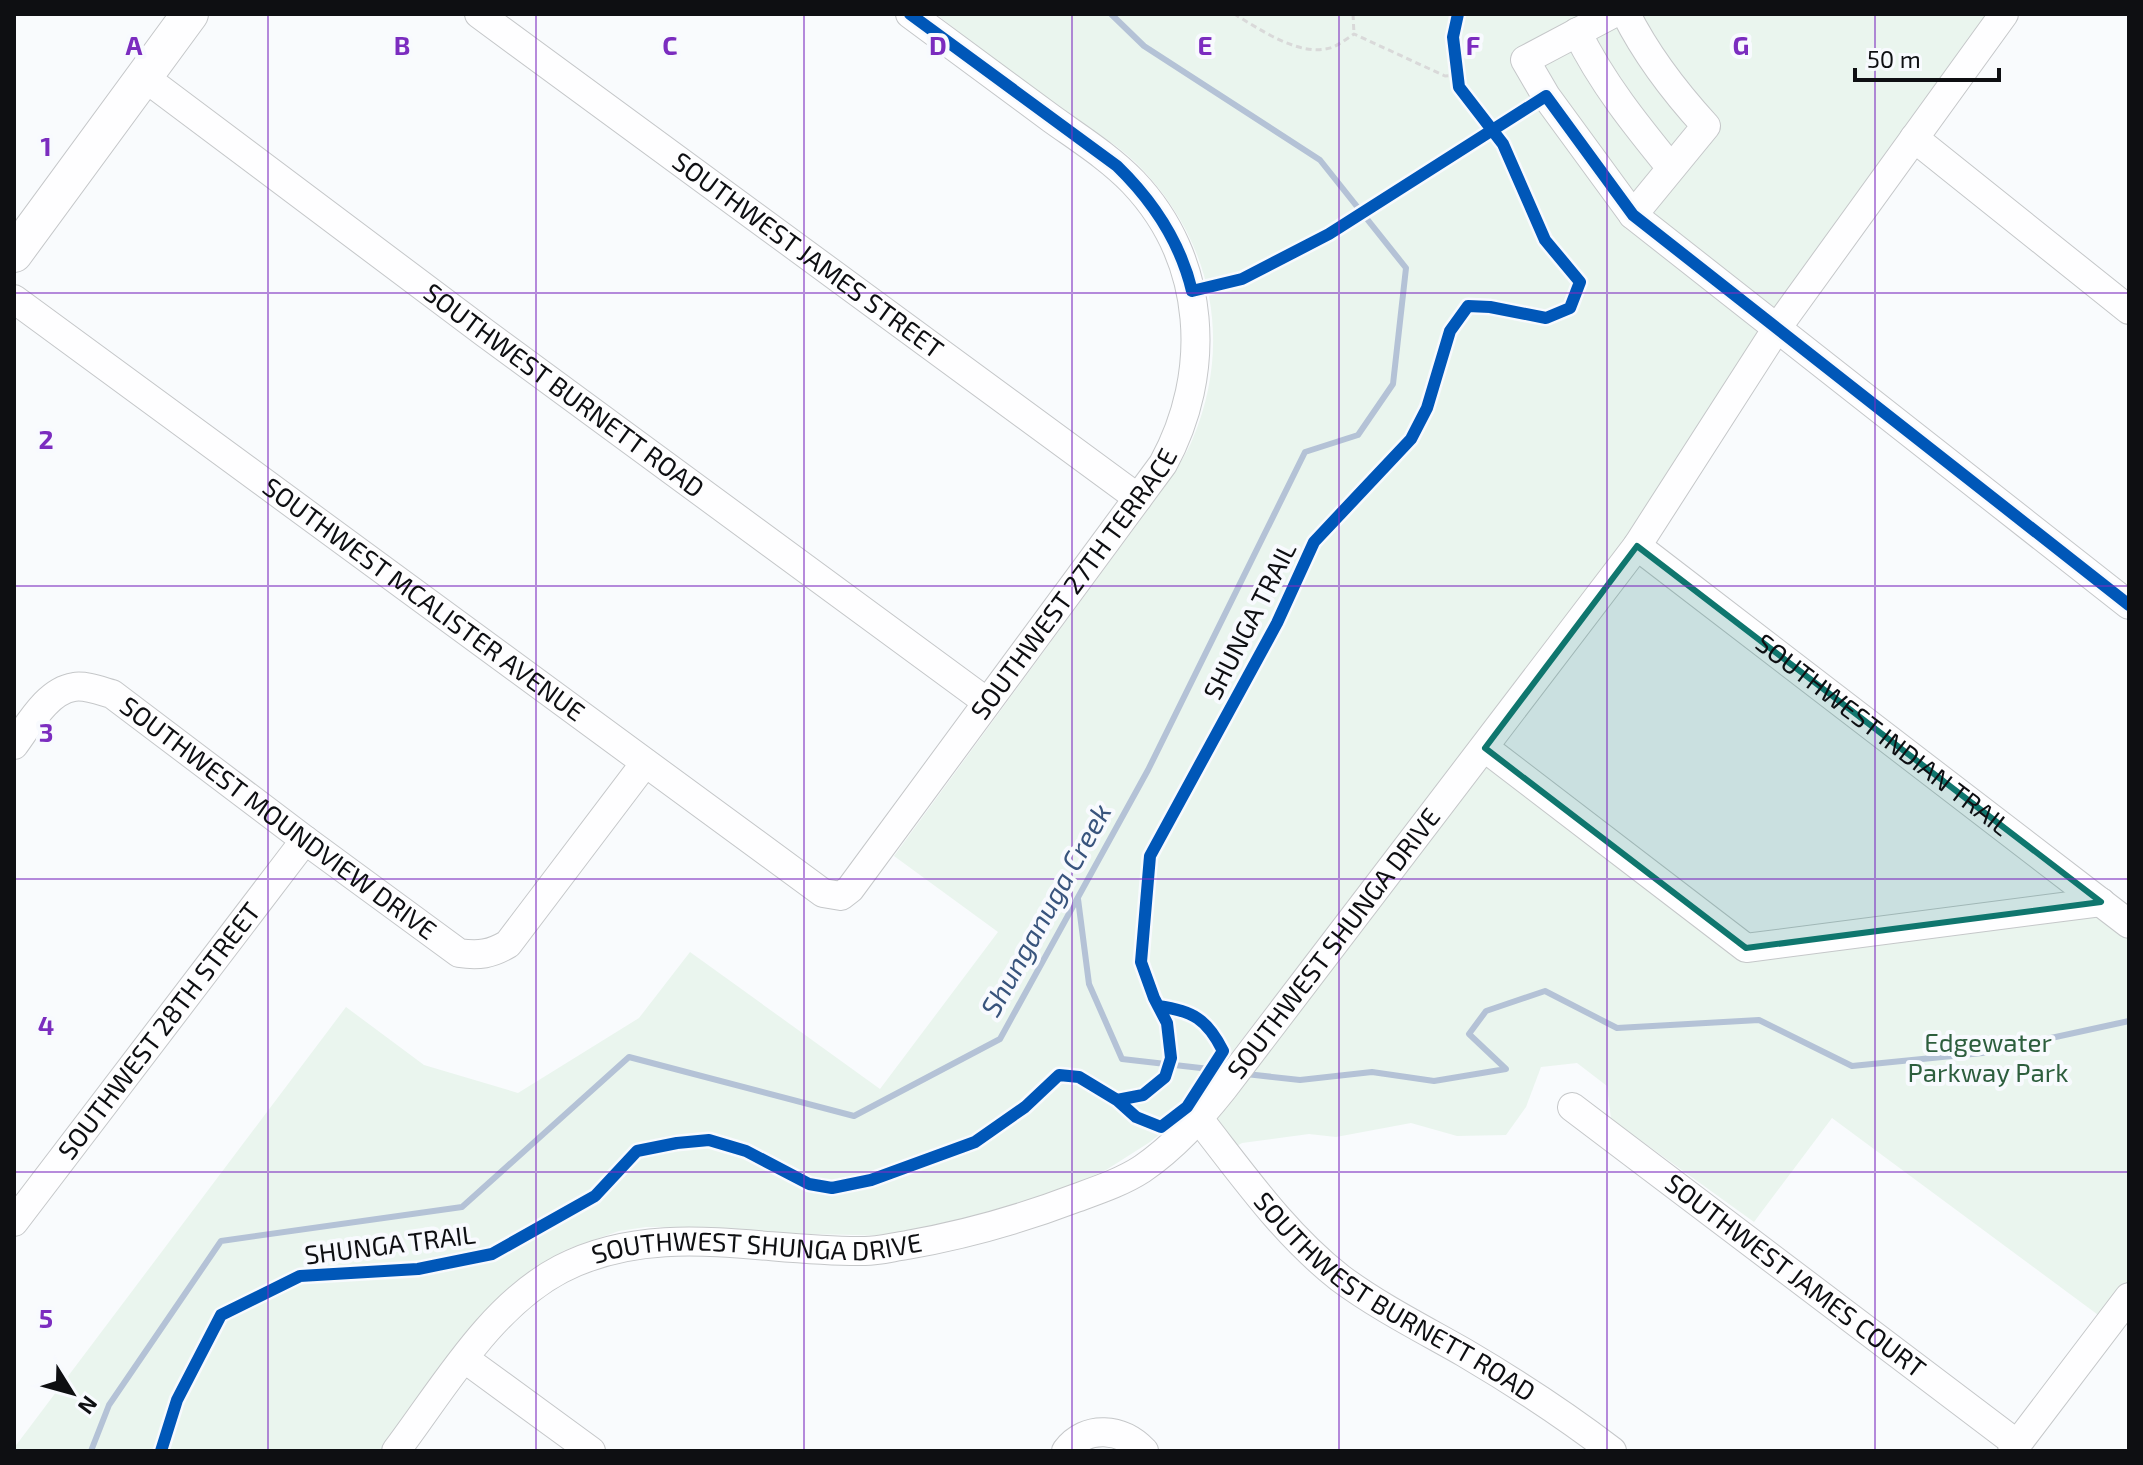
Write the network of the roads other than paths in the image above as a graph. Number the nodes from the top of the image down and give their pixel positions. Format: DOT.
graph roads {
  1 [pos="190,14"];
  2 [pos="479,14"];
  3 [pos="910,14"];
  4 [pos="1612,14"];
  5 [pos="1626,14"];
  6 [pos="2004,14"];
  7 [pos="1577,32"];
  8 [pos="144,77"];
  9 [pos="1914,138"];
  10 [pos="1671,168"];
  11 [pos="1633,215"];
  12 [pos="14,254"];
  13 [pos="14,299"];
  14 [pos="2129,310"];
  15 [pos="1777,328"];
  16 [pos="1138,498"];
  17 [pos="1637,546"];
  18 [pos="2129,605"];
  19 [pos="987,702"];
  20 [pos="14,745"];
  21 [pos="1485,748"];
  22 [pos="645,763"];
  23 [pos="305,840"];
  24 [pos="834,897"];
  25 [pos="2101,902"];
  26 [pos="2129,924"];
  27 [pos="1572,1107"];
  28 [pos="1199,1119"];
  29 [pos="14,1222"];
  30 [pos="2129,1297"];
  31 [pos="465,1359"];
  32 [pos="2015,1448"];
  33 [pos="396,1451"];
  34 [pos="591,1451"];
  35 [pos="1066,1451"];
  36 [pos="1144,1451"];
  37 [pos="1612,1451"];
  1 -- 8 [label="main road"];
  2 -- 16 [label="street, SOUTHWEST JAMES STREET"];
  3 -- 16 [label="street, SOUTHWEST 27TH TERRACE"];
  4 -- 7 [label="street"];
  5 -- 10 [label="street"];
  6 -- 9 [label="street, SOUTHWEST SHUNGA DRIVE"];
  7 -- 10 [label="street"];
  7 -- 11 [label="street"];
  8 -- 12 [label="main road"];
  8 -- 19 [label="street, SOUTHWEST BURNETT ROAD"];
  9 -- 14 [label="street"];
  9 -- 15 [label="street, SOUTHWEST SHUNGA DRIVE"];
  10 -- 11 [label="street"];
  11 -- 15 [label="street"];
  13 -- 22 [label="street, SOUTHWEST MCALISTER AVENUE"];
  15 -- 17 [label="street, SOUTHWEST SHUNGA DRIVE"];
  15 -- 18 [label="street"];
  16 -- 19 [label="street, SOUTHWEST 27TH TERRACE"];
  17 -- 21 [label="street, SOUTHWEST SHUNGA DRIVE"];
  17 -- 25 [label="street, SOUTHWEST INDIAN TRAIL"];
  19 -- 24 [label="street, SOUTHWEST 27TH TERRACE"];
  20 -- 23 [label="street, SOUTHWEST MOUNDVIEW DRIVE"];
  21 -- 25 [label="street"];
  21 -- 28 [label="street, SOUTHWEST SHUNGA DRIVE"];
  22 -- 23 [label="street, SOUTHWEST MOUNDVIEW DRIVE"];
  22 -- 24 [label="street, SOUTHWEST MCALISTER AVENUE"];
  23 -- 29 [label="street, SOUTHWEST 28TH STREET"];
  25 -- 26 [label="street, SOUTHWEST INDIAN TRAIL"];
  27 -- 32 [label="street, SOUTHWEST JAMES COURT"];
  28 -- 31 [label="street, SOUTHWEST SHUNGA DRIVE"];
  28 -- 37 [label="street, SOUTHWEST BURNETT ROAD"];
  30 -- 32 [label="street"];
  31 -- 33 [label="street, SOUTHWEST SHUNGA DRIVE"];
  31 -- 34 [label="street"];
  35 -- 36 [label="street"];
}
